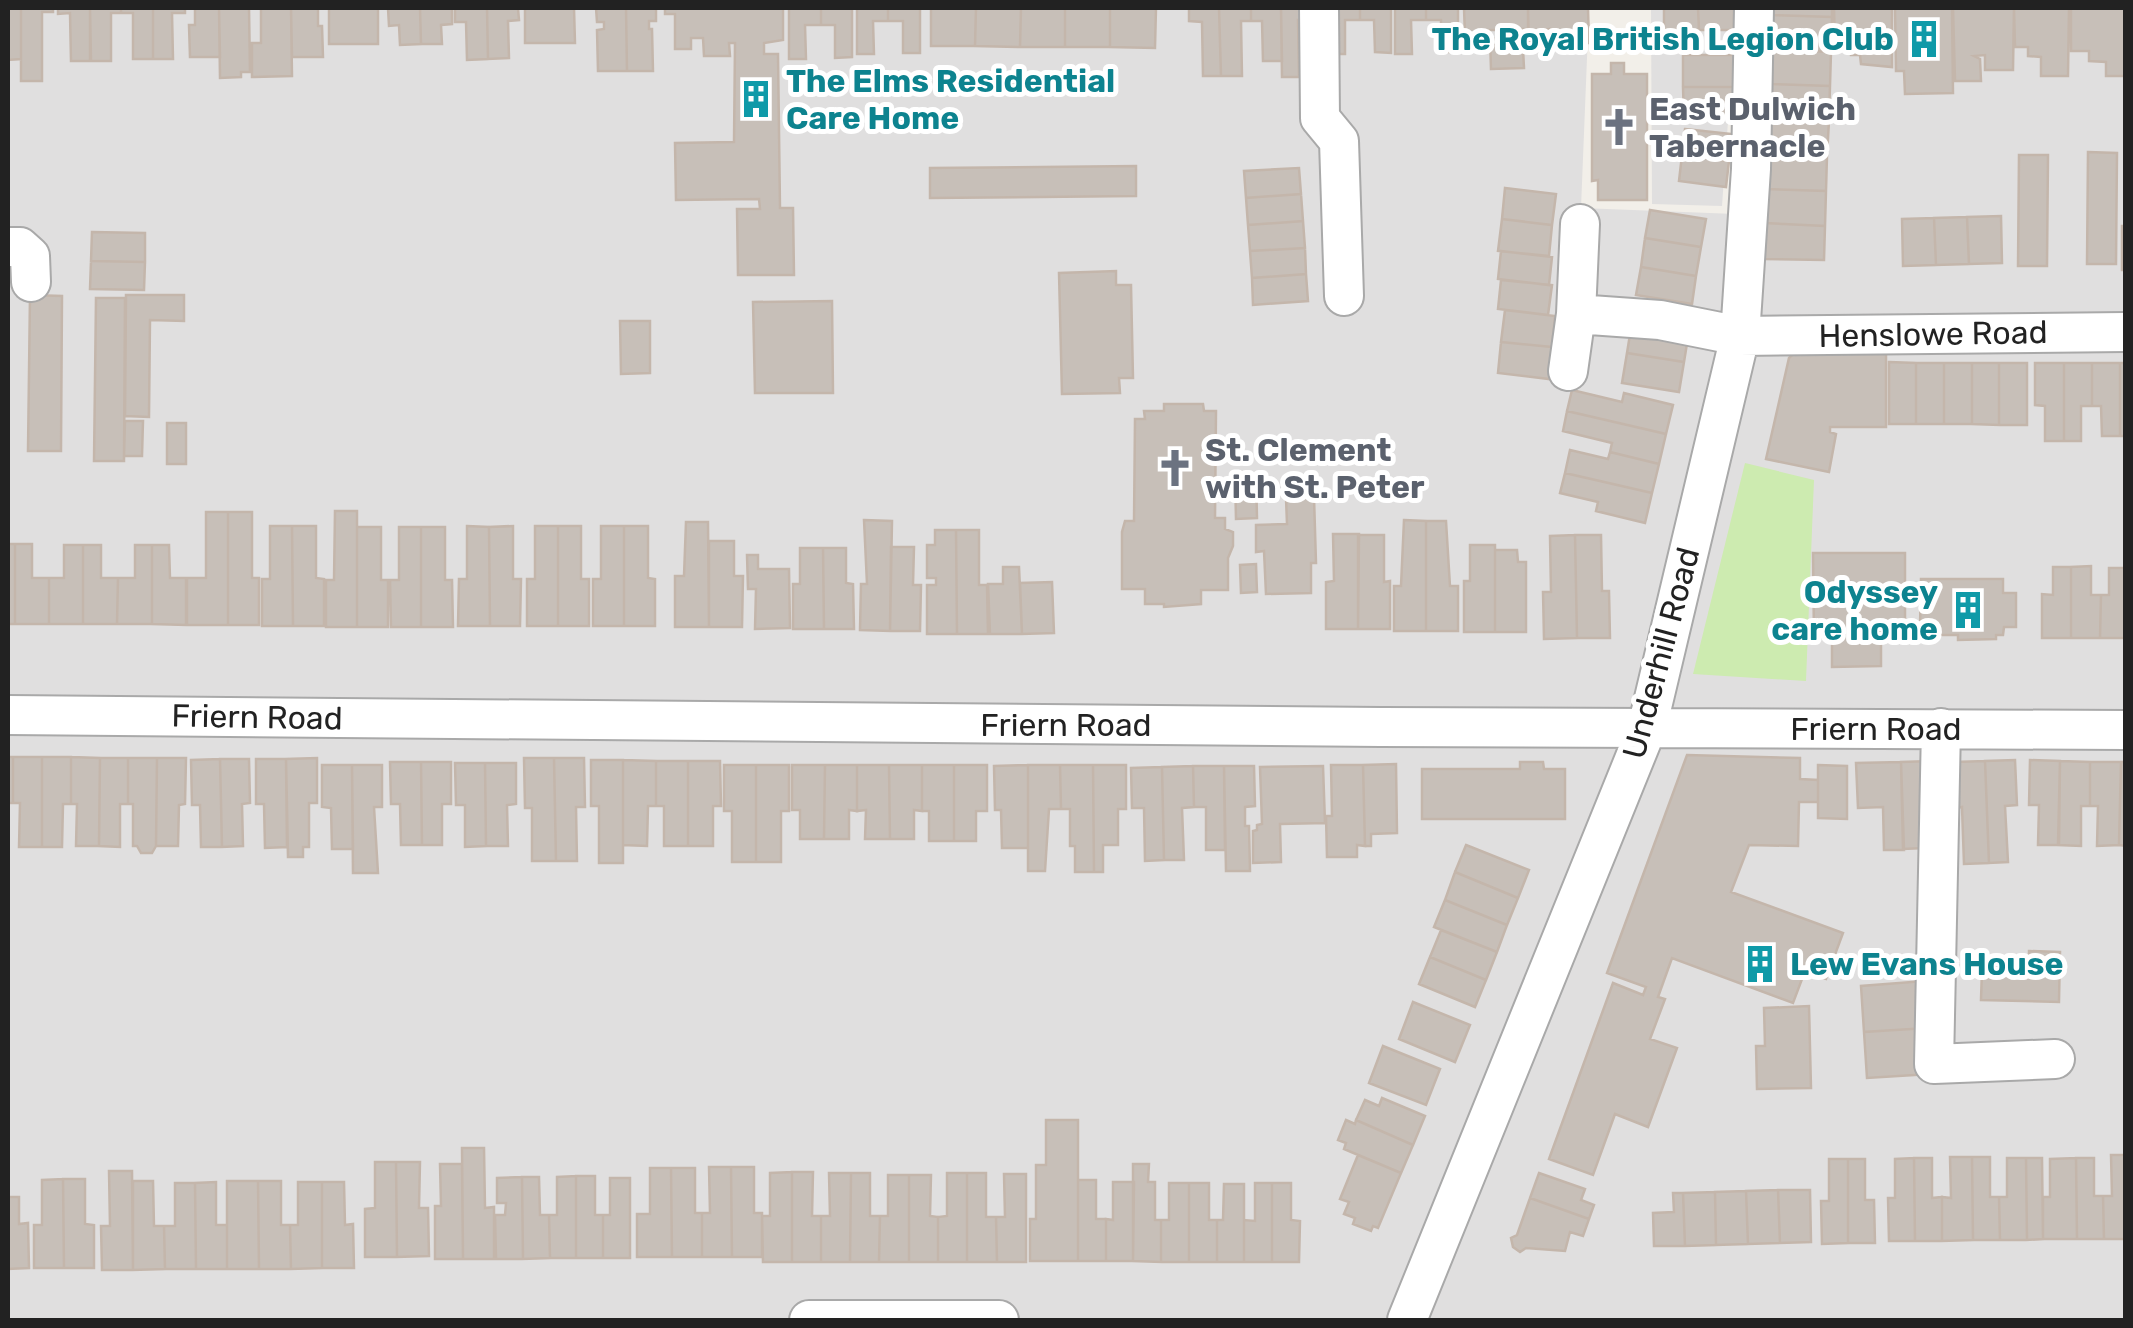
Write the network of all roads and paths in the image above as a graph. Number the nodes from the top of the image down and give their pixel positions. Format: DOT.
graph roads {
  1 [pos="1319,8"];
  2 [pos="1754,8"];
  3 [pos="1580,224"];
  4 [pos="8,247"];
  5 [pos="30,282"];
  6 [pos="1344,296"];
  7 [pos="1576,314"];
  8 [pos="2126,332"];
  9 [pos="1740,336"];
  10 [pos="1568,371"];
  11 [pos="8,715"];
  12 [pos="1648,728"];
  13 [pos="1942,728"];
  14 [pos="2126,730"];
  15 [pos="2056,1059"];
  16 [pos="809,1320"];
  17 [pos="999,1320"];
  18 [pos="1407,1320"];
  1 -- 6 [label="street"];
  2 -- 9 [label="street, Underhill Road"];
  3 -- 7 [label="street"];
  4 -- 5 [label="street"];
  7 -- 9 [label="street, Henslowe Road"];
  7 -- 10 [label="street"];
  8 -- 9 [label="street, Henslowe Road"];
  9 -- 12 [label="street, Underhill Road"];
  11 -- 12 [label="street, Friern Road"];
  12 -- 13 [label="street, Friern Road"];
  12 -- 18 [label="street, Underhill Road"];
  13 -- 14 [label="street, Friern Road"];
  13 -- 15 [label="street"];
  16 -- 17 [label="street"];
}
